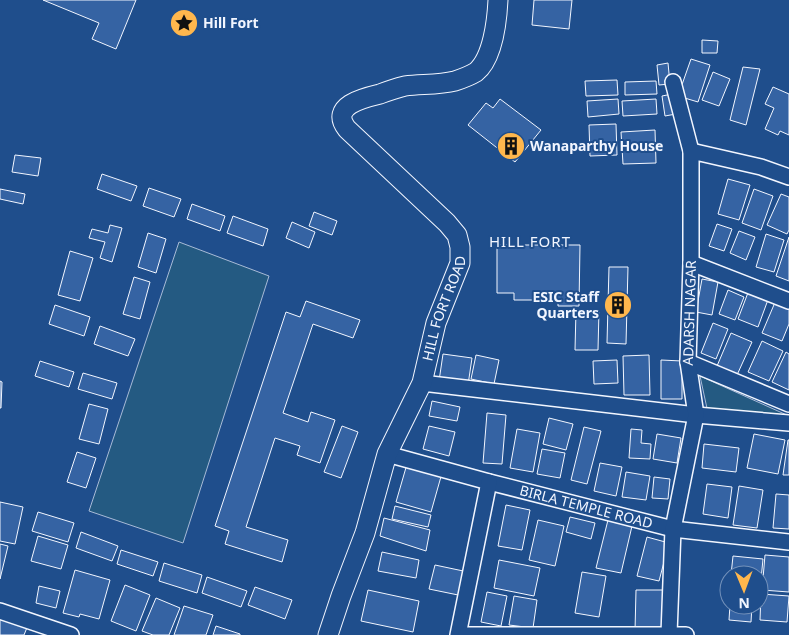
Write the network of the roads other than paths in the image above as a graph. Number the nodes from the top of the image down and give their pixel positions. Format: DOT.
graph roads {
  1 [pos="498,0"];
  2 [pos="673,82"];
  3 [pos="692,151"];
  4 [pos="789,177"];
  5 [pos="691,263"];
  6 [pos="789,301"];
  7 [pos="688,362"];
  8 [pos="422,383"];
  9 [pos="789,404"];
  10 [pos="696,415"];
  11 [pos="789,423"];
  12 [pos="387,454"];
  13 [pos="489,482"];
  14 [pos="673,530"];
  15 [pos="789,542"];
  16 [pos="0,612"];
  17 [pos="669,634"];
  18 [pos="71,635"];
  19 [pos="328,635"];
  20 [pos="458,635"];
  21 [pos="466,635"];
  22 [pos="686,635"];
  1 -- 8 [label="main road, HILL FORT ROAD"];
  2 -- 3 [label="street, ADARSH NAGAR"];
  3 -- 4 [label="street"];
  3 -- 5 [label="street, ADARSH NAGAR"];
  5 -- 6 [label="street"];
  5 -- 7 [label="street, ADARSH NAGAR"];
  7 -- 9 [label="street"];
  7 -- 10 [label="street, ADARSH NAGAR"];
  8 -- 10 [label="street"];
  8 -- 12 [label="main road, HILL FORT ROAD"];
  10 -- 11 [label="street"];
  10 -- 14 [label="street, ADARSH NAGAR"];
  12 -- 13 [label="street, BIRLA TEMPLE ROAD"];
  12 -- 19 [label="main road, HILL FORT ROAD"];
  13 -- 14 [label="street, BIRLA TEMPLE ROAD"];
  13 -- 20 [label="street"];
  14 -- 15 [label="street, BIRLA TEMPLE ROAD"];
  14 -- 17 [label="street, ADARSH NAGAR"];
  16 -- 18 [label="street"];
  17 -- 21 [label="street"];
  17 -- 22 [label="street"];
}
